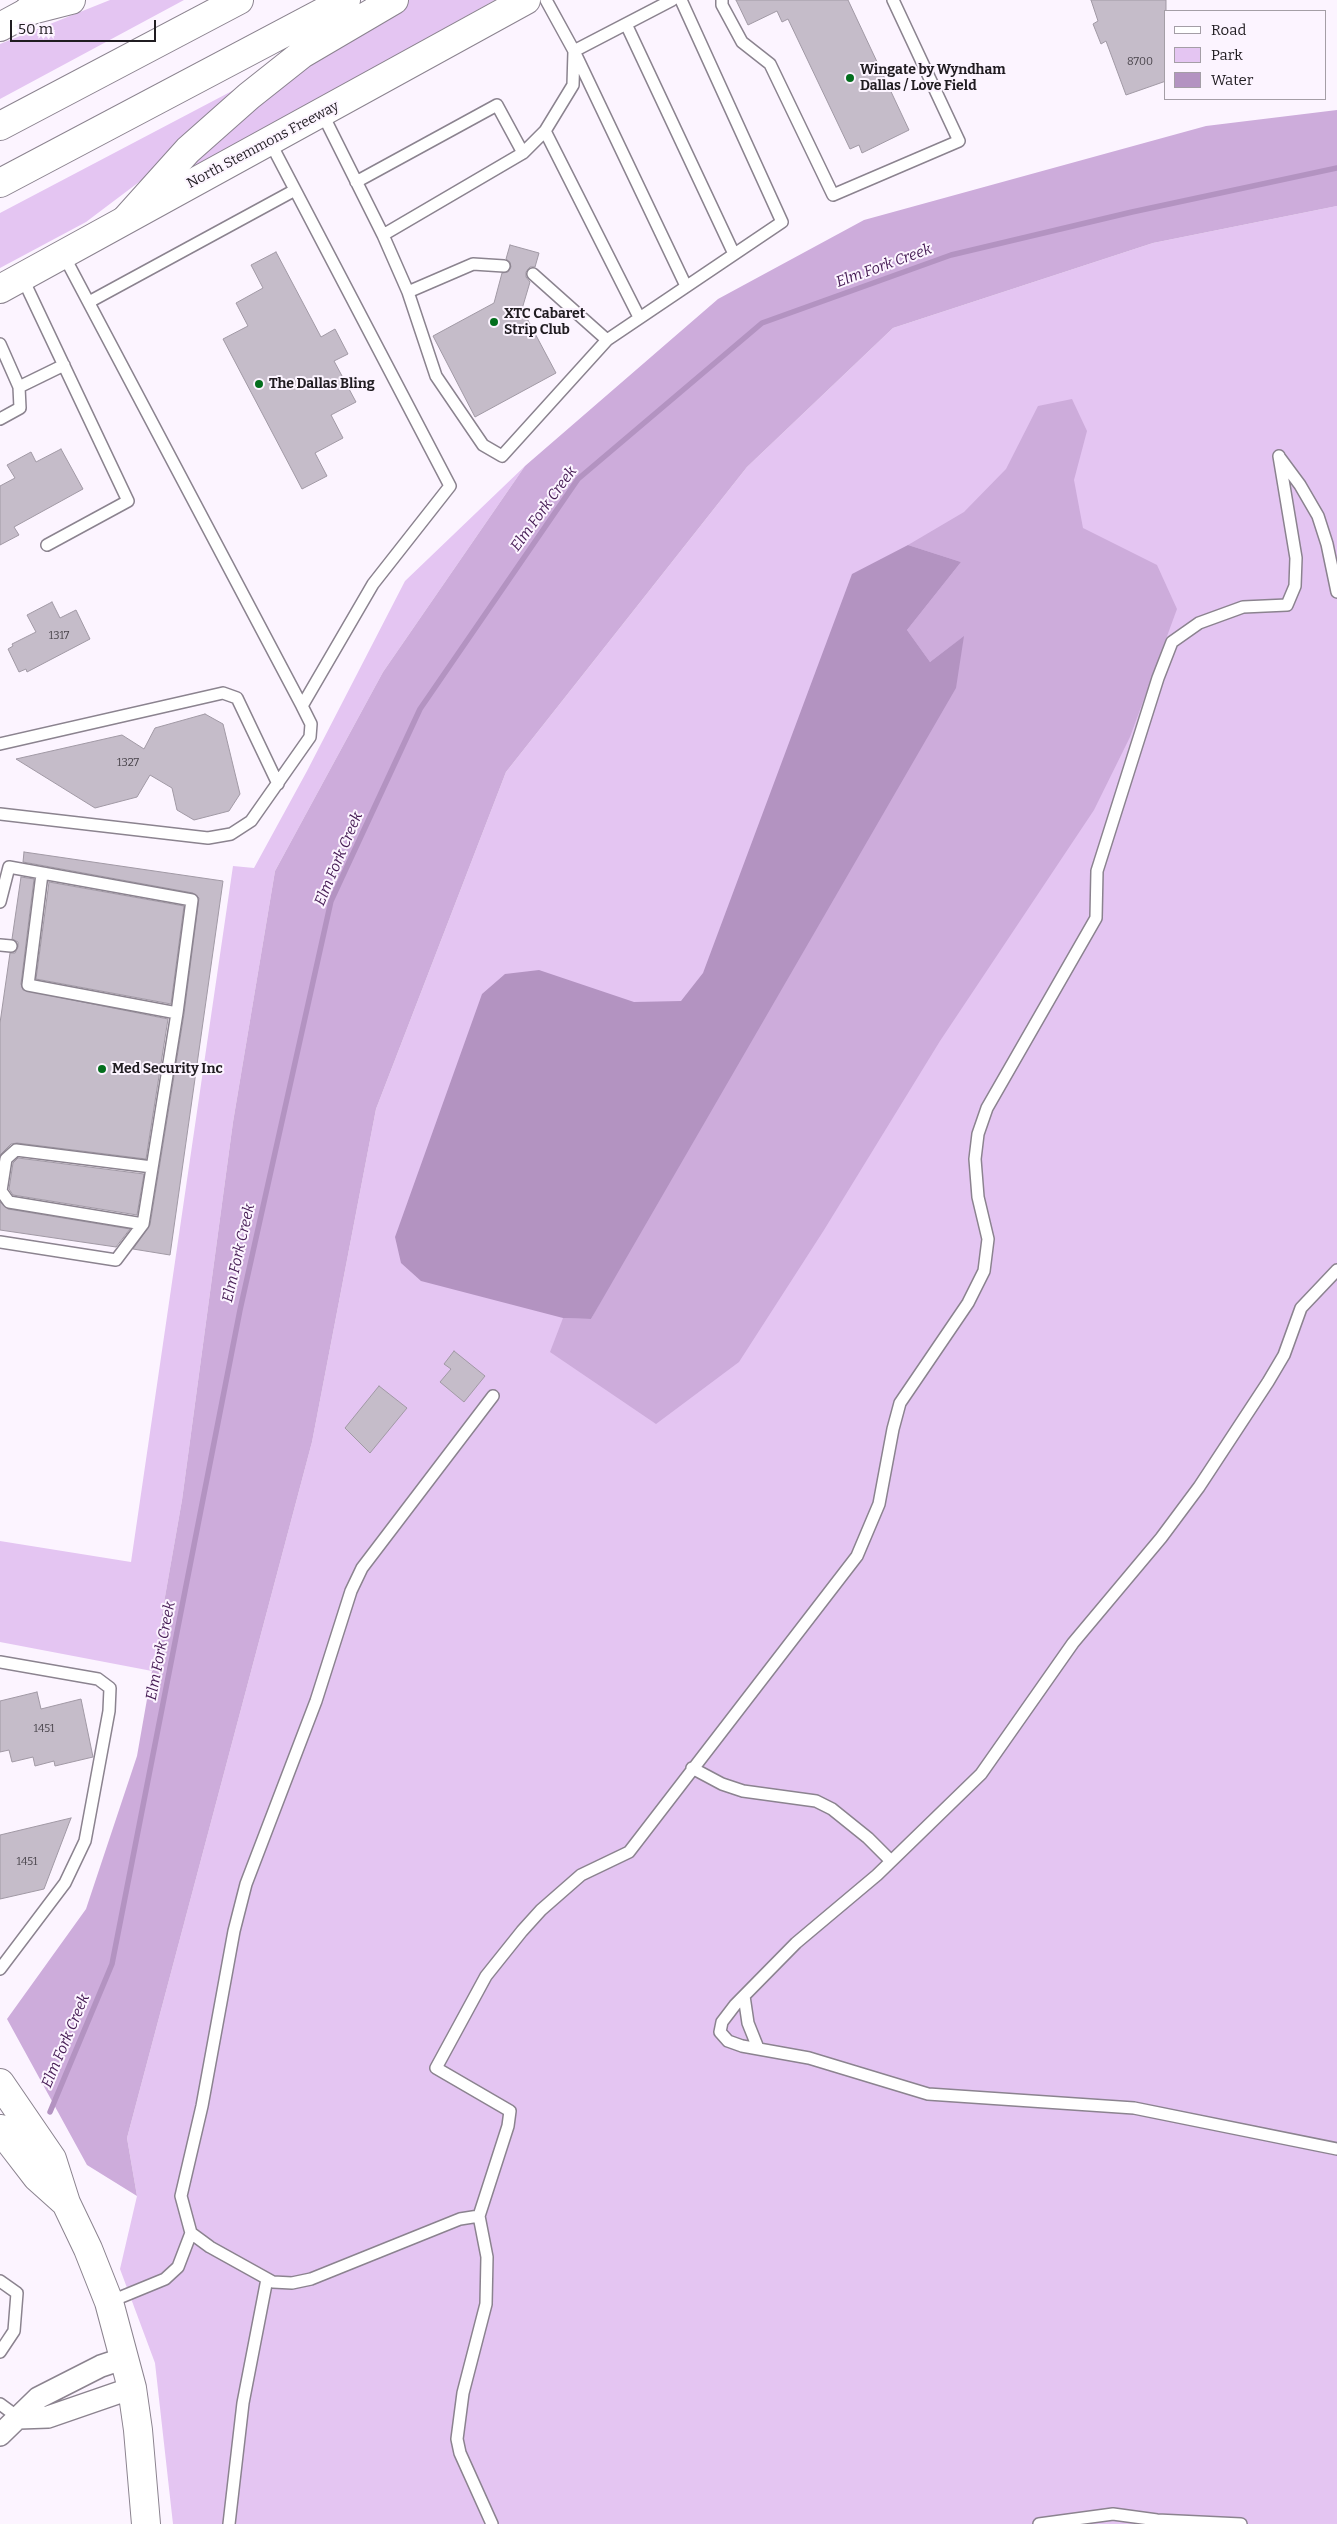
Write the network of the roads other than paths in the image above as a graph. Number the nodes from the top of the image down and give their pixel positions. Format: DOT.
graph roads {
  1 [pos="71,0"];
  2 [pos="239,0"];
  3 [pos="346,0"];
  4 [pos="394,0"];
  5 [pos="526,0"];
  6 [pos="546,0"];
  7 [pos="672,0"];
  8 [pos="681,0"];
  9 [pos="722,0"];
  10 [pos="893,0"];
  11 [pos="39,6"];
  12 [pos="626,24"];
  13 [pos="0,27"];
  14 [pos="574,51"];
  15 [pos="322,114"];
  16 [pos="0,126"];
  17 [pos="545,131"];
  18 [pos="270,142"];
  19 [pos="523,153"];
  20 [pos="356,182"];
  21 [pos="0,183"];
  22 [pos="296,190"];
  23 [pos="126,220"];
  24 [pos="383,235"];
  25 [pos="63,254"];
  26 [pos="734,254"];
  27 [pos="504,266"];
  28 [pos="533,274"];
  29 [pos="11,283"];
  30 [pos="686,286"];
  31 [pos="408,292"];
  32 [pos="89,302"];
  33 [pos="639,318"];
  34 [pos="607,340"];
  35 [pos="0,344"];
  36 [pos="64,366"];
  37 [pos="19,387"];
  38 [pos="0,419"];
  39 [pos="47,544"];
  40 [pos="1337,592"];
  41 [pos="302,706"];
  42 [pos="0,744"];
  43 [pos="278,784"];
  44 [pos="0,814"];
  45 [pos="42,874"];
  46 [pos="0,902"];
  47 [pos="177,1013"];
  48 [pos="152,1167"];
  49 [pos="143,1224"];
  50 [pos="0,1242"];
  51 [pos="1336,1270"];
  52 [pos="493,1396"];
  53 [pos="0,1662"];
  54 [pos="692,1768"];
  55 [pos="891,1861"];
  56 [pos="0,1969"];
  57 [pos="744,1996"];
  58 [pos="758,2048"];
  59 [pos="0,2083"];
  60 [pos="0,2129"];
  61 [pos="1337,2149"];
  62 [pos="66,2203"];
  63 [pos="479,2216"];
  64 [pos="191,2233"];
  65 [pos="267,2279"];
  66 [pos="0,2281"];
  67 [pos="109,2302"];
  68 [pos="0,2352"];
  69 [pos="126,2358"];
  70 [pos="132,2388"];
  71 [pos="0,2404"];
  72 [pos="19,2418"];
  73 [pos="0,2435"];
  74 [pos="146,2524"];
  75 [pos="228,2524"];
  76 [pos="492,2524"];
  77 [pos="1039,2524"];
  78 [pos="1241,2524"];
  1 -- 11 [label="main road"];
  2 -- 16 [label="main road"];
  3 -- 21 [label="main road"];
  4 -- 23 [label="main road"];
  5 -- 15 [label="main road, North Stemmons Freeway"];
  6 -- 14 [label="lane"];
  7 -- 12 [label="lane"];
  8 -- 26 [label="lane"];
  9 -- 10 [label="lane"];
  11 -- 13 [label="main road"];
  12 -- 14 [label="lane"];
  12 -- 26 [label="lane"];
  14 -- 17 [label="lane"];
  14 -- 30 [label="lane"];
  15 -- 18 [label="main road, North Stemmons Freeway"];
  15 -- 20 [label="lane"];
  17 -- 19 [label="lane"];
  17 -- 33 [label="lane"];
  18 -- 22 [label="lane"];
  18 -- 23 [label="main road, North Stemmons Freeway"];
  19 -- 20 [label="lane"];
  19 -- 24 [label="lane"];
  20 -- 24 [label="lane"];
  22 -- 32 [label="lane"];
  22 -- 41 [label="lane"];
  23 -- 25 [label="main road, North Stemmons Freeway"];
  24 -- 31 [label="lane"];
  25 -- 29 [label="main road, North Stemmons Freeway"];
  25 -- 32 [label="lane"];
  26 -- 30 [label="lane"];
  27 -- 31 [label="lane"];
  28 -- 34 [label="lane"];
  29 -- 36 [label="lane"];
  30 -- 33 [label="lane"];
  31 -- 34 [label="lane"];
  32 -- 41 [label="lane"];
  33 -- 34 [label="lane"];
  35 -- 37 [label="lane"];
  36 -- 37 [label="lane"];
  36 -- 39 [label="lane"];
  37 -- 38 [label="lane"];
  40 -- 54 [label="lane"];
  41 -- 43 [label="lane"];
  42 -- 43 [label="lane"];
  43 -- 44 [label="lane"];
  45 -- 46 [label="lane"];
  45 -- 47 [label="lane"];
  45 -- 47 [label="lane"];
  47 -- 48 [label="lane"];
  48 -- 49 [label="lane"];
  48 -- 49 [label="lane"];
  49 -- 50 [label="lane"];
  51 -- 55 [label="lane"];
  52 -- 64 [label="lane"];
  53 -- 56 [label="lane"];
  54 -- 55 [label="lane"];
  54 -- 63 [label="lane"];
  55 -- 57 [label="lane"];
  57 -- 58 [label="lane"];
  57 -- 58 [label="lane"];
  58 -- 61 [label="lane"];
  59 -- 62 [label="main road"];
  60 -- 62 [label="main road"];
  62 -- 67 [label="main road"];
  63 -- 65 [label="lane"];
  63 -- 76 [label="lane"];
  64 -- 65 [label="lane"];
  64 -- 67 [label="lane"];
  65 -- 75 [label="lane"];
  66 -- 68 [label="lane"];
  67 -- 69 [label="main road"];
  69 -- 70 [label="main road"];
  69 -- 72 [label="street"];
  70 -- 72 [label="street"];
  70 -- 74 [label="main road"];
  71 -- 72 [label="lane"];
  72 -- 73 [label="street"];
  77 -- 78 [label="lane"];
}
